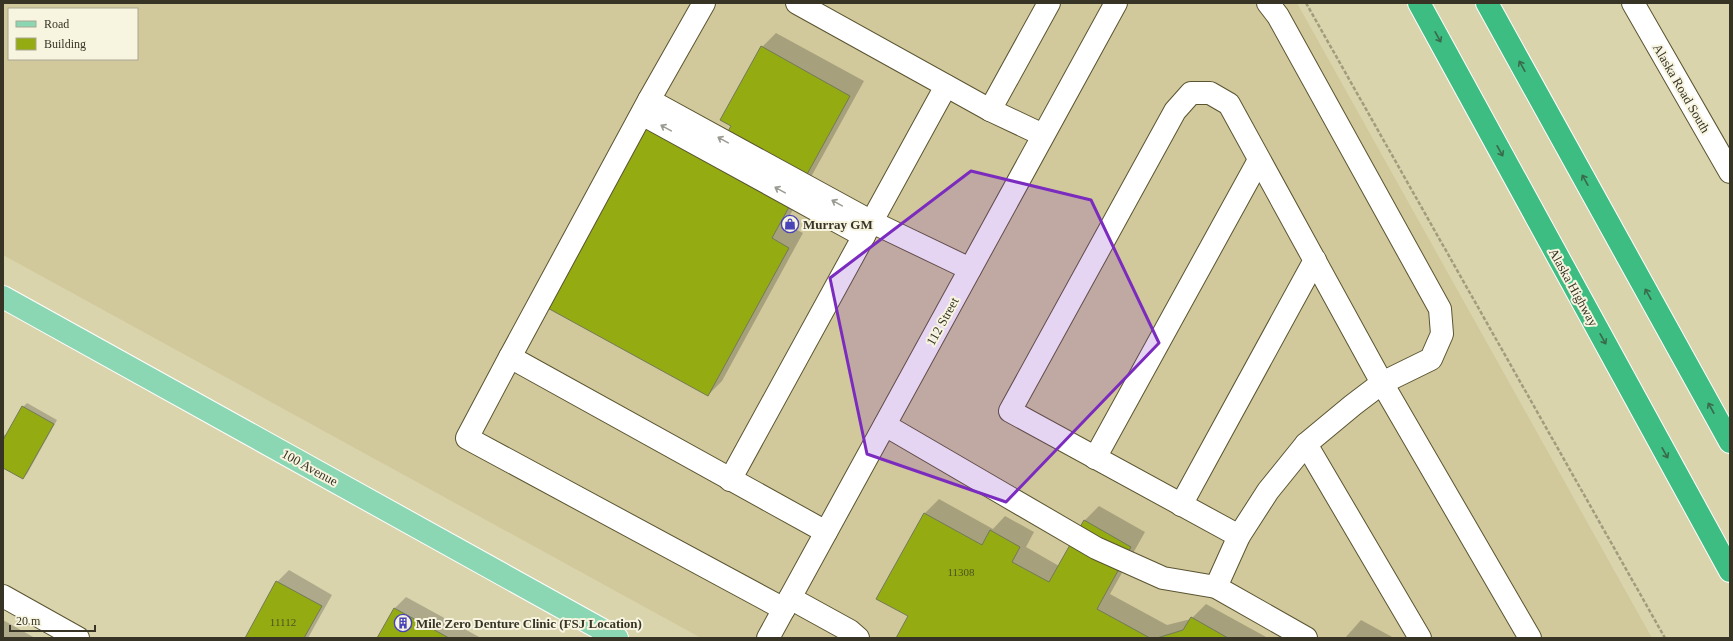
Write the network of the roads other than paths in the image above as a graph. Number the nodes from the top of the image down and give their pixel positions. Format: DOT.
graph roads {
  1 [pos="704,3"];
  2 [pos="797,3"];
  3 [pos="1049,3"];
  4 [pos="1116,3"];
  5 [pos="1268,3"];
  6 [pos="1419,3"];
  7 [pos="1487,3"];
  8 [pos="1633,3"];
  9 [pos="946,86"];
  10 [pos="646,107"];
  11 [pos="990,110"];
  12 [pos="1043,135"];
  13 [pos="1259,160"];
  14 [pos="1730,172"];
  15 [pos="868,229"];
  16 [pos="1314,260"];
  17 [pos="970,269"];
  18 [pos="3,297"];
  19 [pos="510,358"];
  20 [pos="1382,384"];
  21 [pos="885,425"];
  22 [pos="1730,442"];
  23 [pos="1306,444"];
  24 [pos="1095,458"];
  25 [pos="730,480"];
  26 [pos="1181,506"];
  27 [pos="826,532"];
  28 [pos="1239,536"];
  29 [pos="1730,571"];
  30 [pos="1216,587"];
  31 [pos="3,596"];
  32 [pos="787,604"];
  33 [pos="604,635"];
  34 [pos="78,638"];
  35 [pos="768,638"];
  36 [pos="858,638"];
  37 [pos="1306,638"];
  38 [pos="1420,638"];
  39 [pos="1530,638"];
  1 -- 10 [label="street"];
  2 -- 9 [label="street"];
  3 -- 11 [label="street"];
  4 -- 12 [label="street, 112 Street"];
  5 -- 20 [label="street"];
  6 -- 29 [label="highway, Alaska Highway, one-way"];
  22 -- 7 [label="highway, one-way"];
  8 -- 14 [label="street, Alaska Road South"];
  9 -- 11 [label="street"];
  9 -- 15 [label="street"];
  15 -- 10 [label="street, one-way"];
  10 -- 19 [label="street"];
  11 -- 12 [label="street"];
  12 -- 17 [label="street, 112 Street"];
  13 -- 16 [label="street"];
  13 -- 24 [label="street"];
  13 -- 24 [label="street"];
  15 -- 17 [label="street"];
  15 -- 25 [label="street"];
  16 -- 20 [label="street"];
  16 -- 26 [label="street"];
  17 -- 21 [label="street, 112 Street"];
  18 -- 33 [label="main road, 100 Avenue"];
  19 -- 25 [label="street"];
  19 -- 32 [label="street"];
  20 -- 23 [label="street"];
  20 -- 39 [label="street"];
  21 -- 27 [label="street, 112 Street"];
  21 -- 30 [label="street"];
  23 -- 28 [label="street"];
  23 -- 38 [label="street"];
  24 -- 26 [label="street"];
  25 -- 27 [label="street"];
  26 -- 28 [label="street"];
  27 -- 32 [label="street, 112 Street"];
  28 -- 30 [label="street"];
  30 -- 37 [label="street"];
  31 -- 34 [label="street"];
  32 -- 35 [label="street, 112 Street"];
  32 -- 36 [label="street"];
}
